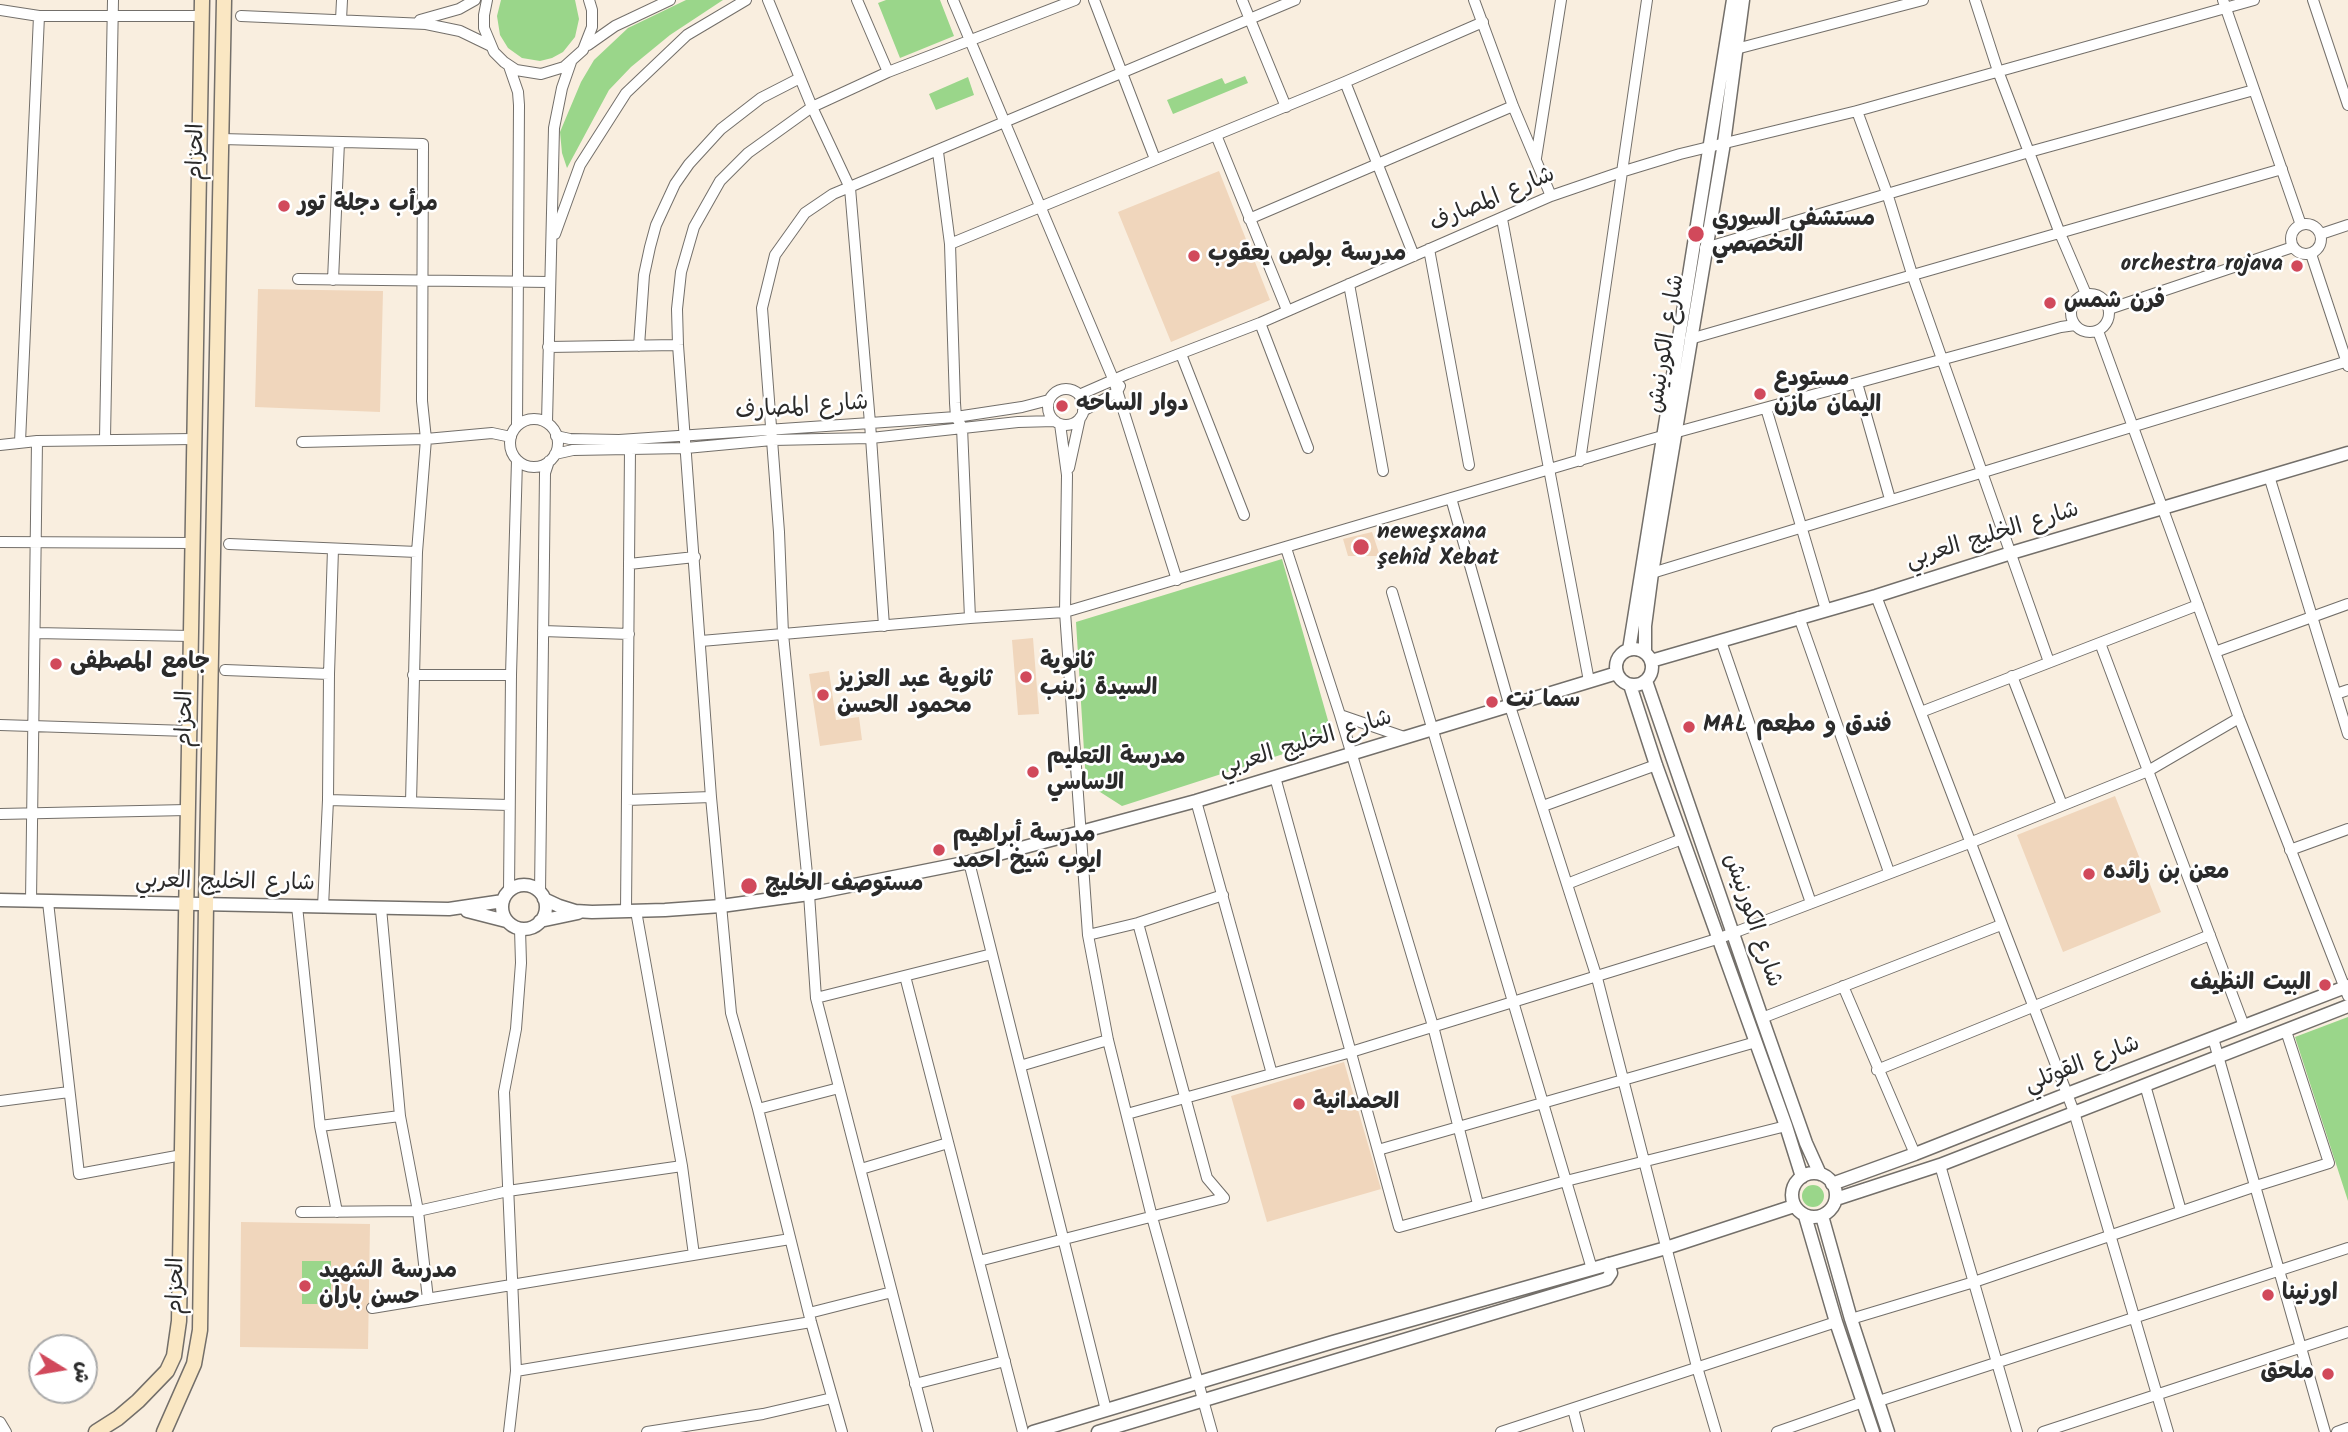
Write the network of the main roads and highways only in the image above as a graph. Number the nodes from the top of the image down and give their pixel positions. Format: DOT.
graph roads {
  1 [pos="202,0"];
  2 [pos="224,0"];
  3 [pos="96,1432"];
  4 [pos="164,1432"];
  1 -- 3 [label="main road"];
  2 -- 4 [label="main road, الحزام"];
}
